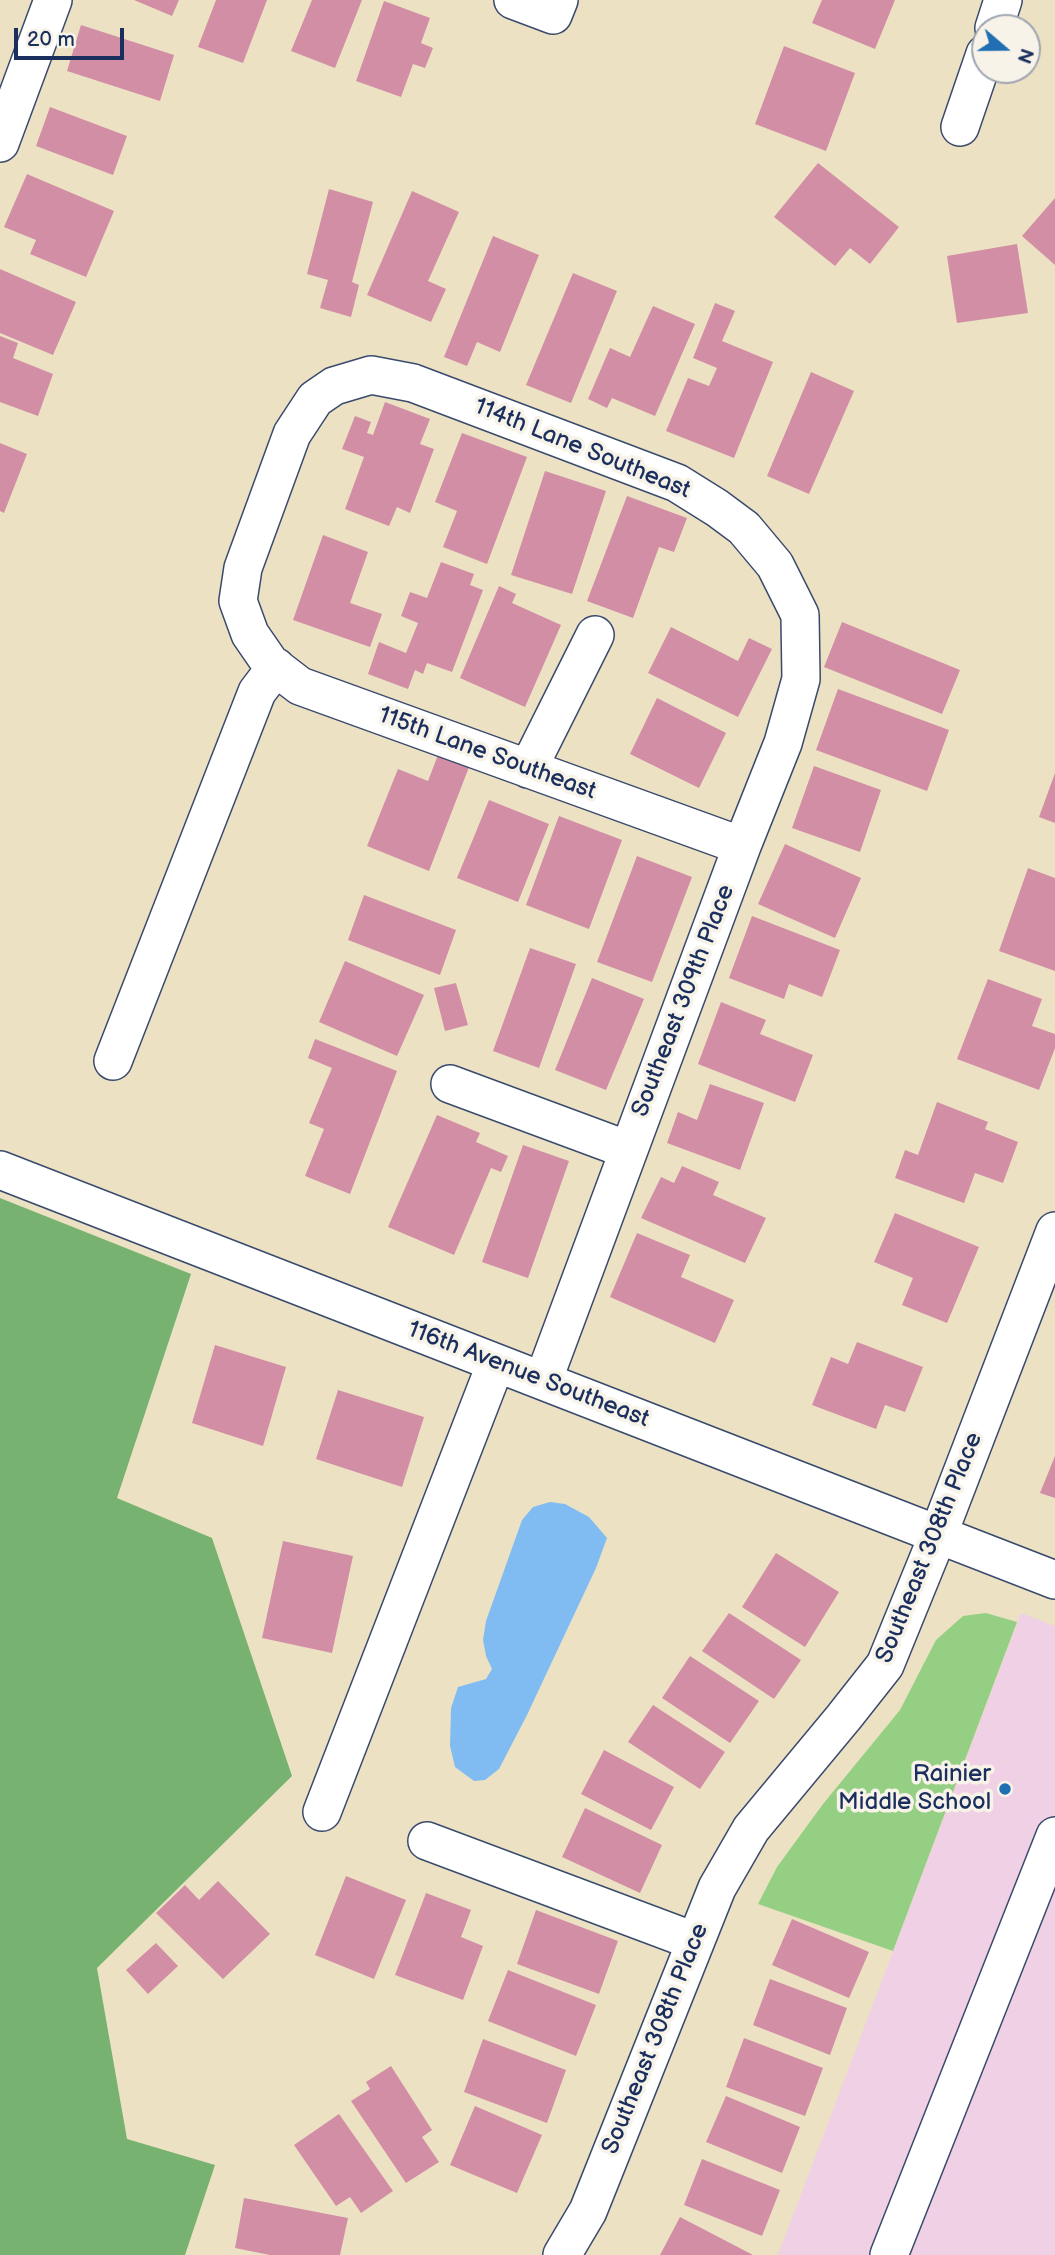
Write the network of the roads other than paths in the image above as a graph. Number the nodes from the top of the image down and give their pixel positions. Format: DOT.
graph roads {
  1 [pos="53,0"];
  2 [pos="513,0"];
  3 [pos="559,0"];
  4 [pos="975,84"];
  5 [pos="960,127"];
  6 [pos="0,142"];
  7 [pos="314,399"];
  8 [pos="800,615"];
  9 [pos="594,635"];
  10 [pos="275,667"];
  11 [pos="528,769"];
  12 [pos="742,846"];
  13 [pos="113,1061"];
  14 [pos="450,1084"];
  15 [pos="628,1150"];
  16 [pos="0,1170"];
  17 [pos="1055,1231"];
  18 [pos="496,1363"];
  19 [pos="543,1381"];
  20 [pos="938,1535"];
  21 [pos="1055,1580"];
  22 [pos="322,1812"];
  23 [pos="1055,1836"];
  24 [pos="427,1841"];
  25 [pos="694,1941"];
  26 [pos="562,2255"];
  27 [pos="889,2255"];
  1 -- 6 [label="street"];
  2 -- 3 [label="street"];
  4 -- 5 [label="street"];
  7 -- 8 [label="street, 114th Lane Southeast"];
  7 -- 10 [label="street, 115th Lane Southeast"];
  8 -- 12 [label="street, Southeast 309th Place"];
  9 -- 11 [label="street"];
  10 -- 11 [label="street, 115th Lane Southeast"];
  10 -- 13 [label="street"];
  11 -- 12 [label="street, 115th Lane Southeast"];
  12 -- 15 [label="street, Southeast 309th Place"];
  14 -- 15 [label="street"];
  15 -- 19 [label="street, Southeast 309th Place"];
  16 -- 18 [label="street, 116th Avenue Southeast"];
  17 -- 20 [label="street, Southeast 308th Place"];
  18 -- 19 [label="street, 116th Avenue Southeast"];
  18 -- 22 [label="street"];
  19 -- 20 [label="street, 116th Avenue Southeast"];
  20 -- 21 [label="street, 116th Avenue Southeast"];
  20 -- 25 [label="street, Southeast 308th Place"];
  23 -- 27 [label="street"];
  24 -- 25 [label="street"];
  25 -- 26 [label="street, Southeast 308th Place"];
}
